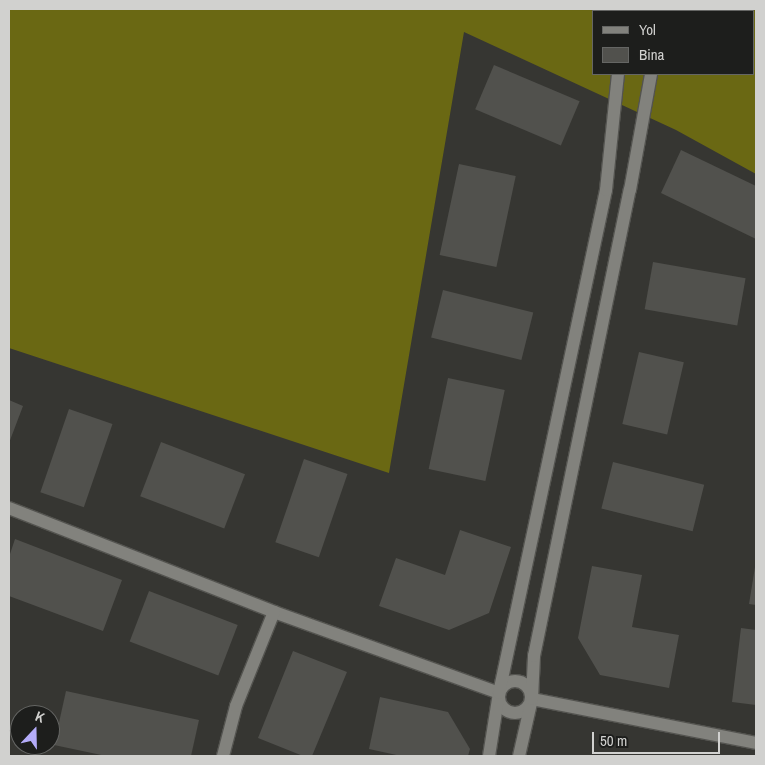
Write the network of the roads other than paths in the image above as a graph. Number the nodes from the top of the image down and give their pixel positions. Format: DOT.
graph roads {
  1 [pos="618,75"];
  2 [pos="651,75"];
  3 [pos="9,508"];
  4 [pos="274,612"];
  5 [pos="499,693"];
  6 [pos="532,699"];
  7 [pos="756,743"];
  8 [pos="223,756"];
  9 [pos="489,756"];
  10 [pos="519,756"];
  1 -- 5 [label="street"];
  2 -- 6 [label="street"];
  3 -- 4 [label="street"];
  4 -- 5 [label="street"];
  4 -- 8 [label="street"];
  5 -- 6 [label="street"];
  5 -- 6 [label="street"];
  5 -- 9 [label="street"];
  6 -- 7 [label="street"];
  6 -- 10 [label="street"];
}
